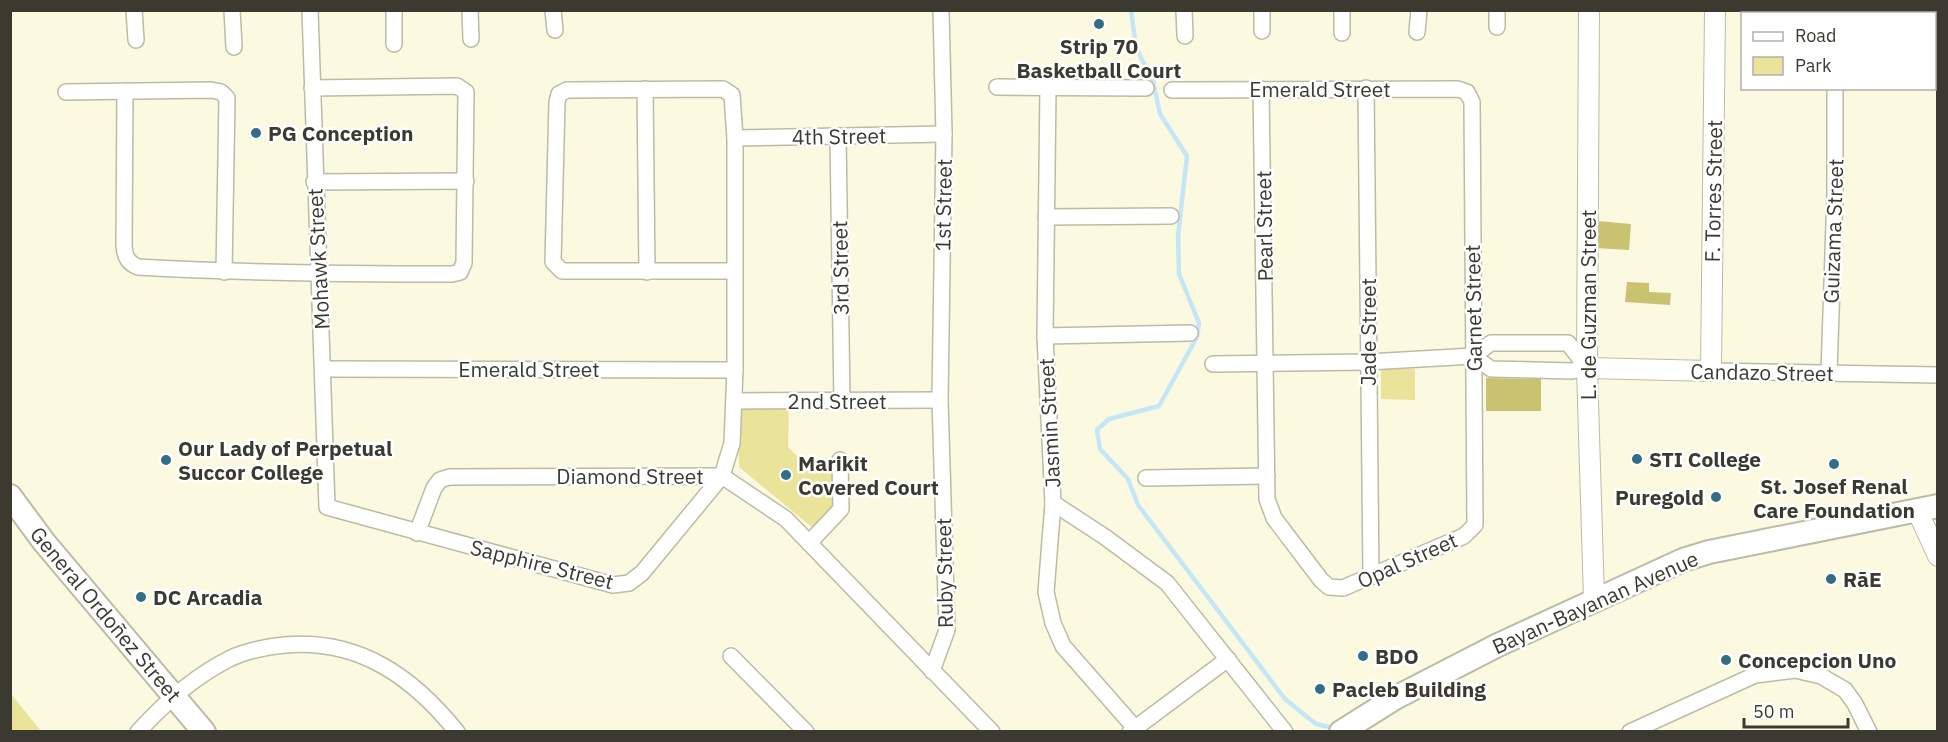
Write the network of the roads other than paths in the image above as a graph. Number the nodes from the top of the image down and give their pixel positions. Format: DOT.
graph roads {
  1 [pos="134,10"];
  2 [pos="232,10"];
  3 [pos="309,10"];
  4 [pos="394,10"];
  5 [pos="470,10"];
  6 [pos="553,10"];
  7 [pos="941,10"];
  8 [pos="1184,10"];
  9 [pos="1262,10"];
  10 [pos="1342,10"];
  11 [pos="1419,10"];
  12 [pos="1497,10"];
  13 [pos="1589,10"];
  14 [pos="1715,10"];
  15 [pos="1497,27"];
  16 [pos="555,30"];
  17 [pos="1262,31"];
  18 [pos="1417,32"];
  19 [pos="1342,33"];
  20 [pos="1185,36"];
  21 [pos="471,39"];
  22 [pos="136,40"];
  23 [pos="394,44"];
  24 [pos="234,47"];
  25 [pos="997,87"];
  26 [pos="312,88"];
  27 [pos="1048,88"];
  28 [pos="1146,88"];
  29 [pos="1366,88"];
  30 [pos="645,89"];
  31 [pos="1261,89"];
  32 [pos="1173,90"];
  33 [pos="1835,90"];
  34 [pos="125,91"];
  35 [pos="66,92"];
  36 [pos="1467,92"];
  37 [pos="944,134"];
  38 [pos="838,136"];
  39 [pos="735,138"];
  40 [pos="466,181"];
  41 [pos="314,182"];
  42 [pos="1171,216"];
  43 [pos="1046,217"];
  44 [pos="734,271"];
  45 [pos="224,272"];
  46 [pos="647,272"];
  47 [pos="318,274"];
  48 [pos="1190,333"];
  49 [pos="1045,336"];
  50 [pos="1473,356"];
  51 [pos="1368,362"];
  52 [pos="1266,363"];
  53 [pos="1213,364"];
  54 [pos="1587,368"];
  55 [pos="323,369"];
  56 [pos="735,370"];
  57 [pos="1711,371"];
  58 [pos="1828,373"];
  59 [pos="1938,375"];
  60 [pos="842,400"];
  61 [pos="940,400"];
  62 [pos="734,401"];
  63 [pos="840,460"];
  64 [pos="722,476"];
  65 [pos="1267,476"];
  66 [pos="1146,478"];
  67 [pos="10,495"];
  68 [pos="1053,503"];
  69 [pos="327,507"];
  70 [pos="1927,508"];
  71 [pos="1475,525"];
  72 [pos="417,533"];
  73 [pos="809,543"];
  74 [pos="1938,556"];
  75 [pos="1371,577"];
  76 [pos="1594,600"];
  77 [pos="731,656"];
  78 [pos="1228,659"];
  79 [pos="932,671"];
  80 [pos="174,696"];
  81 [pos="1350,725"];
  82 [pos="1133,730"];
  83 [pos="138,732"];
  84 [pos="204,732"];
  85 [pos="457,732"];
  86 [pos="806,732"];
  87 [pos="992,732"];
  88 [pos="1285,732"];
  89 [pos="1630,732"];
  90 [pos="1869,732"];
  1 -- 22 [label="street"];
  2 -- 24 [label="street"];
  3 -- 26 [label="street, Mohawk Street"];
  4 -- 23 [label="street"];
  5 -- 21 [label="street"];
  6 -- 16 [label="street"];
  7 -- 37 [label="street, 1st Street"];
  8 -- 20 [label="street"];
  9 -- 17 [label="street"];
  10 -- 19 [label="street"];
  11 -- 18 [label="street"];
  12 -- 15 [label="street"];
  13 -- 54 [label="street, L. de Guzman Street"];
  14 -- 57 [label="street, F. Torres Street"];
  25 -- 27 [label="street"];
  26 -- 40 [label="street"];
  26 -- 41 [label="street, Mohawk Street"];
  27 -- 28 [label="street"];
  27 -- 43 [label="street, Jasmin Street"];
  29 -- 31 [label="street, Emerald Street"];
  29 -- 36 [label="street, Emerald Street"];
  29 -- 51 [label="street, Jade Street"];
  30 -- 39 [label="street, Sapphire Street"];
  30 -- 46 [label="street"];
  30 -- 46 [label="street"];
  31 -- 32 [label="street, Emerald Street"];
  31 -- 52 [label="street, Pearl Street"];
  33 -- 58 [label="street, Guizama Street"];
  34 -- 35 [label="street"];
  34 -- 45 [label="street"];
  34 -- 45 [label="street"];
  36 -- 50 [label="street, Garnet Street"];
  37 -- 38 [label="street, 4th Street"];
  37 -- 61 [label="street, 1st Street"];
  38 -- 39 [label="street, 4th Street"];
  38 -- 60 [label="street, 3rd Street"];
  39 -- 44 [label="street, Sapphire Street"];
  40 -- 41 [label="street"];
  40 -- 47 [label="street"];
  41 -- 47 [label="street, Mohawk Street"];
  42 -- 43 [label="street"];
  43 -- 49 [label="street, Jasmin Street"];
  44 -- 46 [label="street"];
  44 -- 56 [label="street, Sapphire Street"];
  45 -- 47 [label="street"];
  47 -- 55 [label="street, Mohawk Street"];
  48 -- 49 [label="street"];
  49 -- 68 [label="street, Jasmin Street"];
  50 -- 51 [label="street"];
  50 -- 54 [label="street"];
  50 -- 54 [label="street"];
  50 -- 71 [label="street, Garnet Street"];
  51 -- 52 [label="street"];
  51 -- 75 [label="street, Jade Street"];
  52 -- 53 [label="street"];
  52 -- 65 [label="street, Opal Street"];
  54 -- 57 [label="street, Candazo Street"];
  54 -- 76 [label="street, L. de Guzman Street"];
  55 -- 56 [label="street, Emerald Street"];
  55 -- 69 [label="street, Mohawk Street"];
  56 -- 62 [label="street, Sapphire Street"];
  57 -- 58 [label="street, Candazo Street"];
  58 -- 59 [label="street, Candazo Street"];
  60 -- 61 [label="street, 2nd Street"];
  60 -- 62 [label="street, 2nd Street"];
  61 -- 79 [label="street, Ruby Street"];
  62 -- 64 [label="street, Sapphire Street"];
  63 -- 73 [label="street"];
  64 -- 72 [label="street, Diamond Street"];
  64 -- 72 [label="street, Sapphire Street"];
  64 -- 73 [label="street, Diamond Street"];
  65 -- 66 [label="street"];
  65 -- 75 [label="street, Opal Street"];
  67 -- 80 [label="main road, General Ordoñez Street"];
  68 -- 78 [label="street"];
  68 -- 82 [label="street, Jasmin Street"];
  69 -- 72 [label="street, Sapphire Street"];
  70 -- 74 [label="street"];
  70 -- 76 [label="main road, Bayan-Bayanan Avenue"];
  71 -- 75 [label="street, Opal Street"];
  73 -- 79 [label="street, Diamond Street"];
  76 -- 81 [label="main road, Bayan-Bayanan Avenue"];
  77 -- 86 [label="street"];
  78 -- 82 [label="street"];
  78 -- 88 [label="street"];
  79 -- 87 [label="street, Diamond Street"];
  80 -- 83 [label="street"];
  80 -- 84 [label="main road, General Ordoñez Street"];
  80 -- 85 [label="street"];
  89 -- 90 [label="street"];
}
